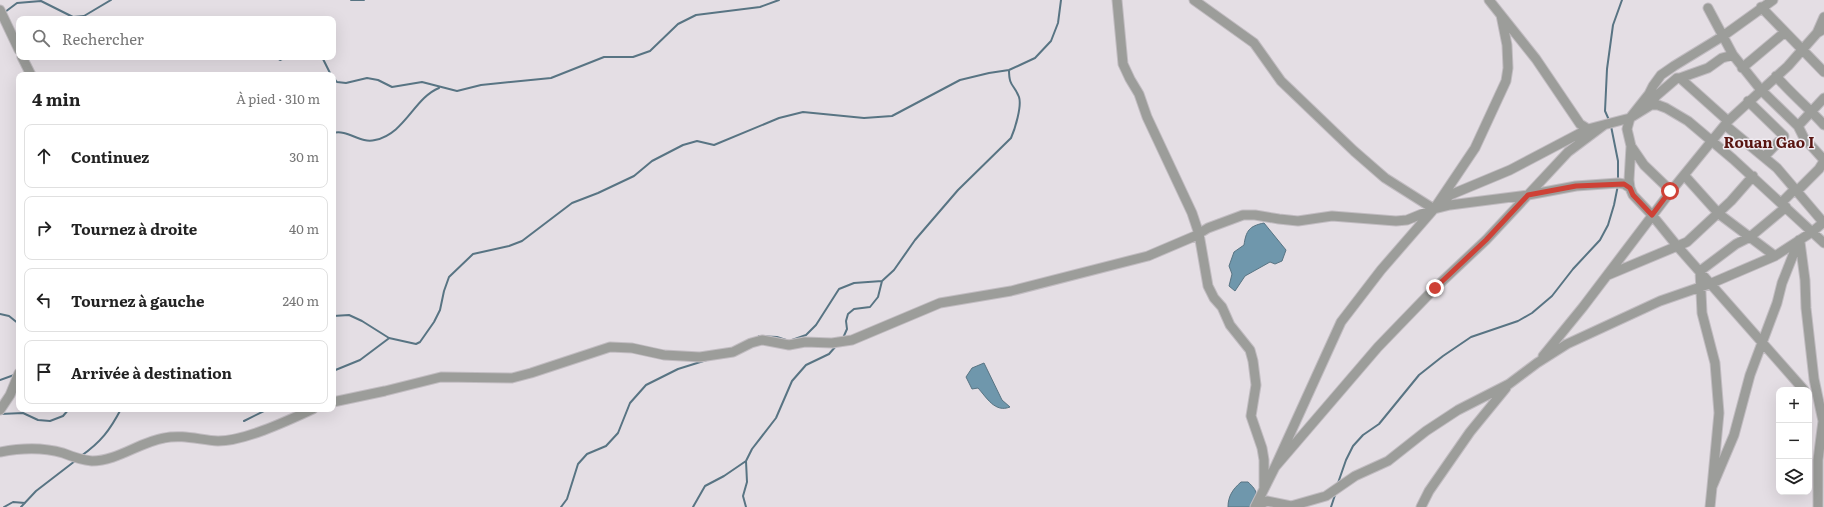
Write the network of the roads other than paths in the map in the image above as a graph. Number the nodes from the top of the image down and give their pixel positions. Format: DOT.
graph roads {
  1 [pos="1118,0"];
  2 [pos="1194,0"];
  3 [pos="1489,0"];
  4 [pos="1773,0"];
  5 [pos="1761,7"];
  6 [pos="1708,8"];
  7 [pos="0,10"];
  8 [pos="1501,14"];
  9 [pos="1824,17"];
  10 [pos="1821,31"];
  11 [pos="1785,32"];
  12 [pos="1723,36"];
  13 [pos="16,44"];
  14 [pos="1802,49"];
  15 [pos="1733,55"];
  16 [pos="24,60"];
  17 [pos="1742,68"];
  18 [pos="30,72"];
  19 [pos="1824,72"];
  20 [pos="1776,76"];
  21 [pos="1680,78"];
  22 [pos="1653,86"];
  23 [pos="1761,90"];
  24 [pos="1656,96"];
  25 [pos="1824,98"];
  26 [pos="1748,102"];
  27 [pos="1651,105"];
  28 [pos="1812,111"];
  29 [pos="1630,118"];
  30 [pos="1726,123"];
  31 [pos="1604,125"];
  32 [pos="1824,125"];
  33 [pos="1798,126"];
  34 [pos="1588,129"];
  35 [pos="1712,141"];
  36 [pos="1631,146"];
  37 [pos="1764,157"];
  38 [pos="1824,160"];
  39 [pos="1684,175"];
  40 [pos="1753,176"];
  41 [pos="1630,188"];
  42 [pos="1796,190"];
  43 [pos="1670,191"];
  44 [pos="1528,195"];
  45 [pos="1783,205"];
  46 [pos="1434,209"];
  47 [pos="1719,214"];
  48 [pos="1652,215"];
  49 [pos="1824,222"];
  50 [pos="1812,232"];
  51 [pos="1199,234"];
  52 [pos="1750,237"];
  53 [pos="1799,240"];
  54 [pos="1824,243"];
  55 [pos="1678,247"];
  56 [pos="1775,256"];
  57 [pos="1700,271"];
  58 [pos="1608,274"];
  59 [pos="1712,283"];
  60 [pos="1701,287"];
  61 [pos="1762,343"];
  62 [pos="1537,363"];
  63 [pos="16,380"];
  64 [pos="1509,384"];
  65 [pos="1801,387"];
  66 [pos="1812,398"];
  67 [pos="336,401"];
  68 [pos="1821,409"];
  69 [pos="0,410"];
  70 [pos="305,412"];
  71 [pos="0,452"];
  72 [pos="1275,467"];
  73 [pos="1712,487"];
  74 [pos="1264,488"];
  75 [pos="1256,507"];
  76 [pos="1421,507"];
  77 [pos="1710,507"];
  78 [pos="1818,507"];
  1 -- 51 [label="street"];
  2 -- 46 [label="street"];
  3 -- 8 [label="street"];
  4 -- 5 [label="street"];
  5 -- 11 [label="street"];
  5 -- 12 [label="street"];
  6 -- 12 [label="street"];
  7 -- 13 [label="street"];
  8 -- 34 [label="street"];
  8 -- 46 [label="street"];
  9 -- 10 [label="street"];
  10 -- 14 [label="street"];
  11 -- 14 [label="street"];
  11 -- 17 [label="street"];
  12 -- 15 [label="street"];
  12 -- 22 [label="street"];
  14 -- 19 [label="street"];
  14 -- 20 [label="street"];
  15 -- 17 [label="street"];
  15 -- 21 [label="street"];
  16 -- 18 [label="street"];
  17 -- 23 [label="street"];
  20 -- 23 [label="street"];
  20 -- 28 [label="street"];
  21 -- 24 [label="street"];
  21 -- 30 [label="street"];
  22 -- 24 [label="street"];
  22 -- 29 [label="street"];
  23 -- 26 [label="street"];
  23 -- 33 [label="street"];
  24 -- 27 [label="street"];
  25 -- 28 [label="street"];
  26 -- 30 [label="street"];
  26 -- 37 [label="street"];
  27 -- 29 [label="street"];
  27 -- 35 [label="street"];
  28 -- 32 [label="street"];
  28 -- 33 [label="street"];
  29 -- 31 [label="street"];
  29 -- 36 [label="street"];
  30 -- 35 [label="street"];
  30 -- 37 [label="street"];
  31 -- 34 [label="street"];
  31 -- 44 [label="street"];
  33 -- 38 [label="street"];
  34 -- 46 [label="street"];
  35 -- 39 [label="street"];
  35 -- 40 [label="street"];
  36 -- 41 [label="street"];
  36 -- 43 [label="street"];
  37 -- 42 [label="street"];
  38 -- 42 [label="street"];
  39 -- 43 [label="street"];
  39 -- 47 [label="street"];
  40 -- 45 [label="street"];
  40 -- 47 [label="street"];
  41 -- 44 [label="street"];
  41 -- 48 [label="street"];
  42 -- 45 [label="street"];
  42 -- 49 [label="street"];
  43 -- 48 [label="street"];
  44 -- 46 [label="street"];
  44 -- 72 [label="street"];
  45 -- 50 [label="street"];
  45 -- 52 [label="street"];
  46 -- 51 [label="street"];
  46 -- 72 [label="street"];
  47 -- 52 [label="street"];
  47 -- 55 [label="street"];
  48 -- 55 [label="street"];
  48 -- 58 [label="street"];
  49 -- 50 [label="street"];
  50 -- 53 [label="street"];
  50 -- 54 [label="street"];
  51 -- 67 [label="street"];
  51 -- 74 [label="street"];
  52 -- 56 [label="street"];
  52 -- 57 [label="street"];
  53 -- 56 [label="street"];
  53 -- 61 [label="street"];
  53 -- 68 [label="street"];
  55 -- 57 [label="street"];
  55 -- 58 [label="street"];
  56 -- 59 [label="street"];
  57 -- 59 [label="street"];
  57 -- 60 [label="street"];
  58 -- 62 [label="street"];
  59 -- 60 [label="street"];
  59 -- 61 [label="street"];
  60 -- 62 [label="street"];
  60 -- 73 [label="street"];
  61 -- 65 [label="street"];
  61 -- 73 [label="street"];
  62 -- 64 [label="street"];
  63 -- 69 [label="street"];
  64 -- 75 [label="street"];
  64 -- 76 [label="street"];
  66 -- 68 [label="street"];
  68 -- 78 [label="street"];
  70 -- 71 [label="street"];
  72 -- 74 [label="street"];
  73 -- 77 [label="street"];
  74 -- 75 [label="street"];
}
